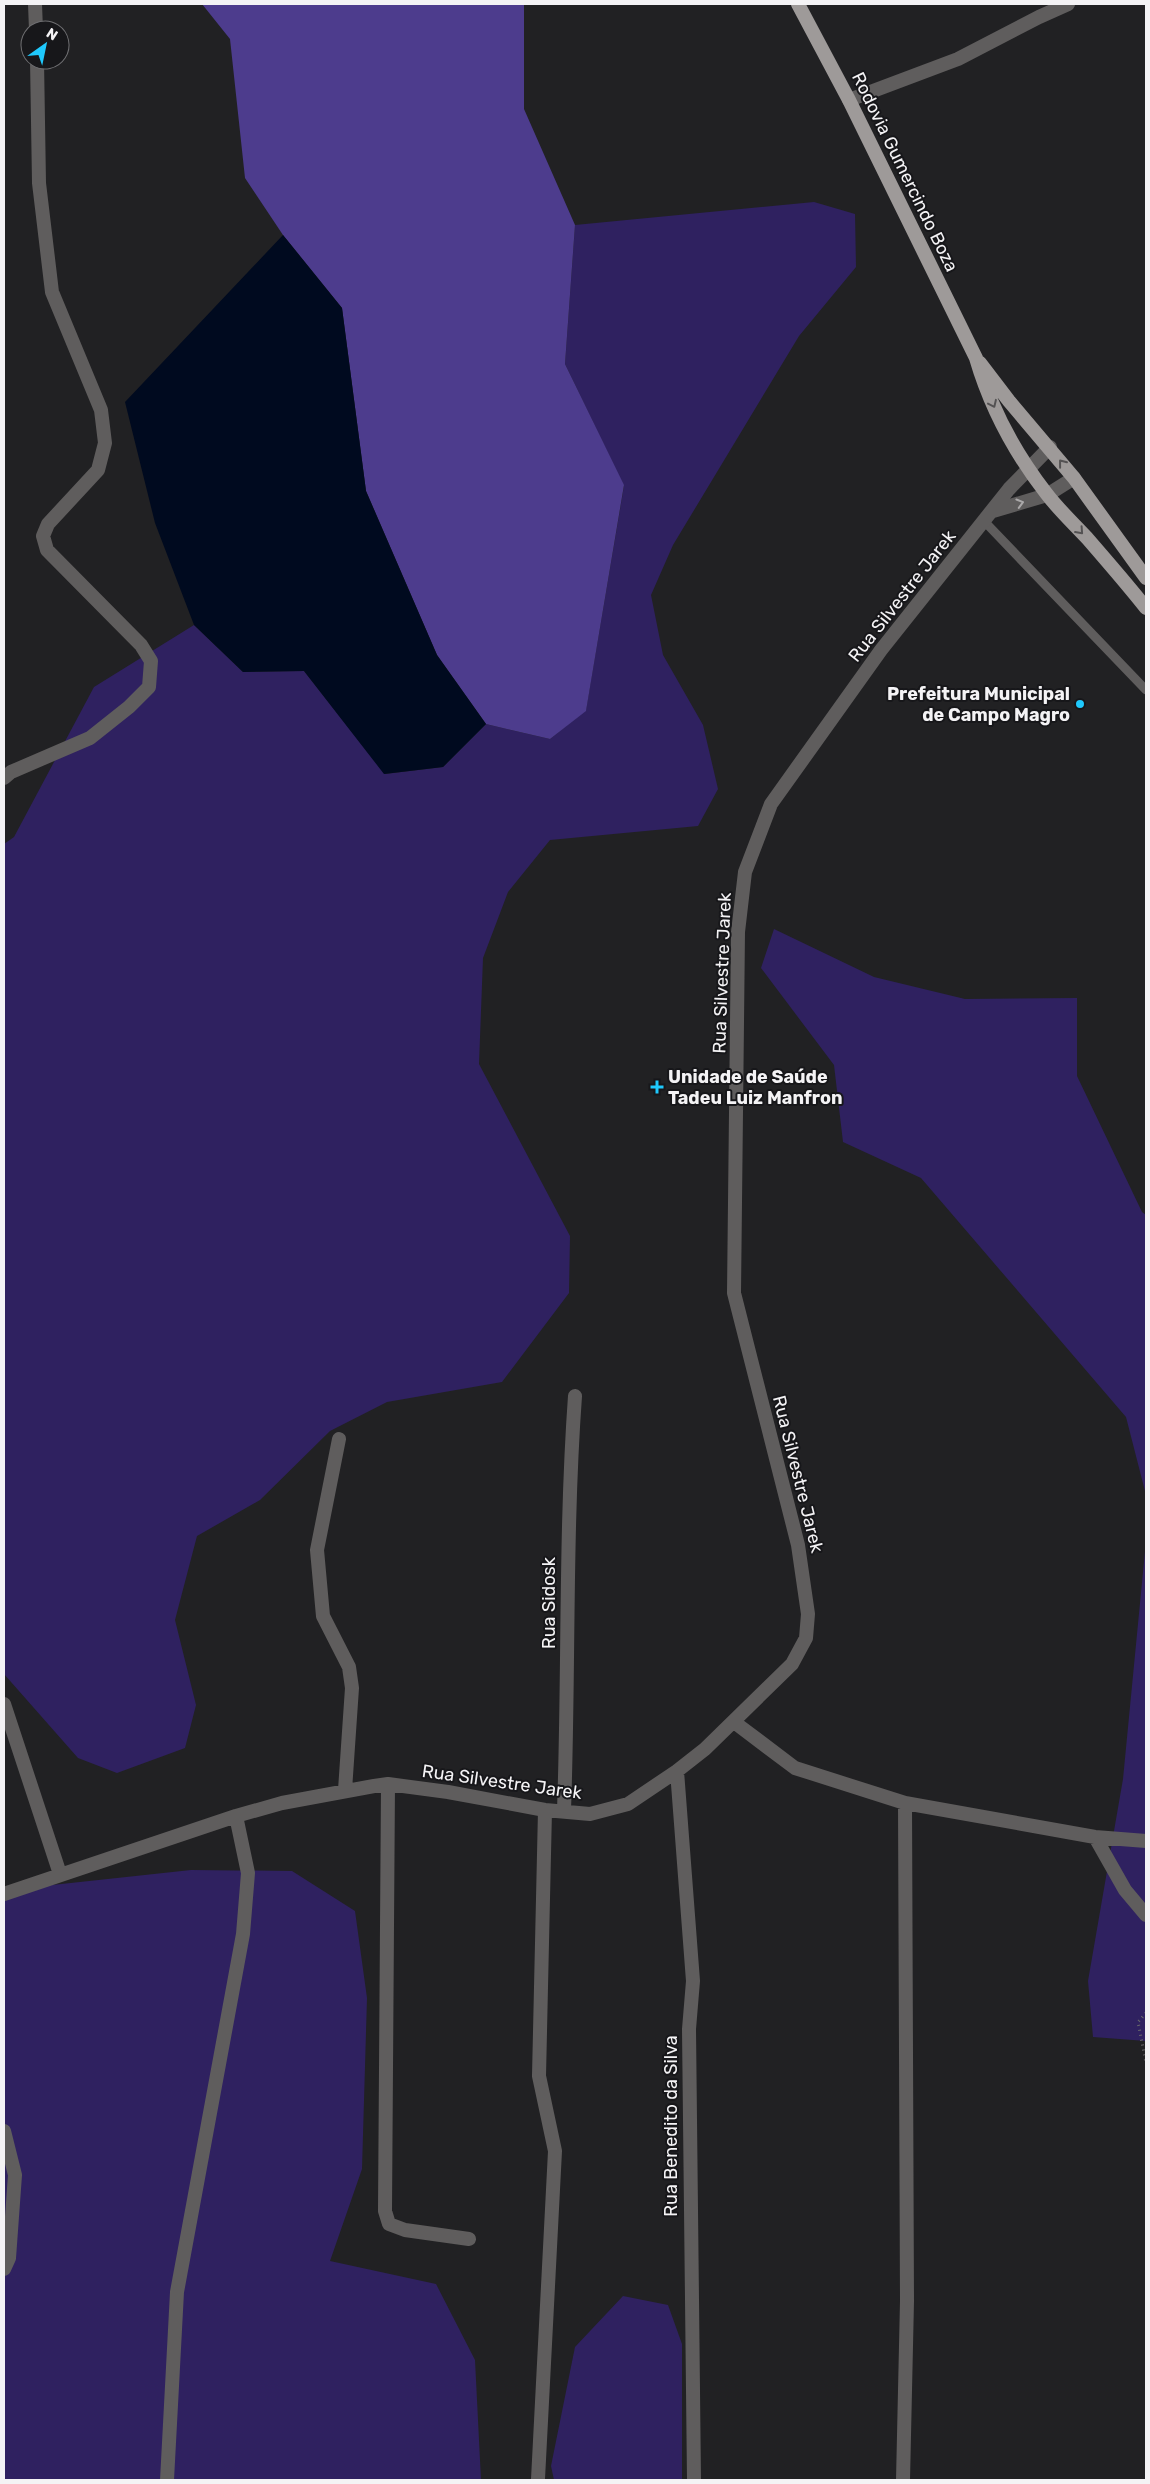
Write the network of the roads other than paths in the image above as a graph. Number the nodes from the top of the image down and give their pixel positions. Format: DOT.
graph roads {
  1 [pos="35,4"];
  2 [pos="798,4"];
  3 [pos="1068,4"];
  4 [pos="36,20"];
  5 [pos="37,70"];
  6 [pos="848,100"];
  7 [pos="976,358"];
  8 [pos="1050,447"];
  9 [pos="1027,468"];
  10 [pos="1074,478"];
  11 [pos="1047,495"];
  12 [pos="988,516"];
  13 [pos="1146,578"];
  14 [pos="1146,608"];
  15 [pos="1146,690"];
  16 [pos="4,778"];
  17 [pos="575,1396"];
  18 [pos="339,1439"];
  19 [pos="4,1704"];
  20 [pos="734,1722"];
  21 [pos="677,1771"];
  22 [pos="388,1784"];
  23 [pos="344,1790"];
  24 [pos="906,1803"];
  25 [pos="545,1810"];
  26 [pos="564,1810"];
  27 [pos="236,1816"];
  28 [pos="1095,1837"];
  29 [pos="1146,1841"];
  30 [pos="60,1874"];
  31 [pos="4,1894"];
  32 [pos="1146,1915"];
  33 [pos="4,2130"];
  34 [pos="469,2239"];
  35 [pos="4,2269"];
  36 [pos="538,2479"];
  37 [pos="167,2480"];
  38 [pos="694,2480"];
  39 [pos="903,2480"];
  1 -- 4 [label="street"];
  2 -- 6 [label="main road, Rodovia Gumercindo Boza"];
  3 -- 6 [label="street"];
  5 -- 16 [label="street"];
  6 -- 7 [label="main road, Rodovia Gumercindo Boza"];
  7 -- 8 [label="main road, Rodovia Gumercindo Boza"];
  7 -- 9 [label="main road, Rodovia Gumercindo Boza, one-way"];
  8 -- 9 [label="street"];
  10 -- 8 [label="main road, Rodovia Gumercindo Boza, one-way"];
  9 -- 11 [label="main road, Rodovia Gumercindo Boza"];
  9 -- 12 [label="street, Rua Silvestre Jarek"];
  10 -- 11 [label="street"];
  10 -- 13 [label="main road, Rodovia Gumercindo Boza"];
  12 -- 11 [label="street, one-way"];
  11 -- 14 [label="main road, Rodovia Gumercindo Boza, one-way"];
  12 -- 15 [label="lane"];
  12 -- 20 [label="street, Rua Silvestre Jarek"];
  17 -- 26 [label="street, Rua Sidosk"];
  18 -- 23 [label="street"];
  19 -- 30 [label="street"];
  20 -- 21 [label="street, Rua Silvestre Jarek"];
  20 -- 24 [label="street"];
  21 -- 26 [label="street, Rua Silvestre Jarek"];
  21 -- 38 [label="street, Rua Benedito da Silva"];
  22 -- 23 [label="street, Rua Silvestre Jarek"];
  22 -- 25 [label="street, Rua Silvestre Jarek"];
  22 -- 34 [label="street"];
  23 -- 27 [label="street, Rua Silvestre Jarek"];
  24 -- 28 [label="street"];
  24 -- 39 [label="street"];
  25 -- 26 [label="street, Rua Silvestre Jarek"];
  25 -- 36 [label="street"];
  27 -- 30 [label="street, Rua Silvestre Jarek"];
  27 -- 37 [label="street"];
  28 -- 29 [label="street"];
  28 -- 32 [label="street"];
  30 -- 31 [label="street, Rua Silvestre Jarek"];
  33 -- 35 [label="street"];
}
